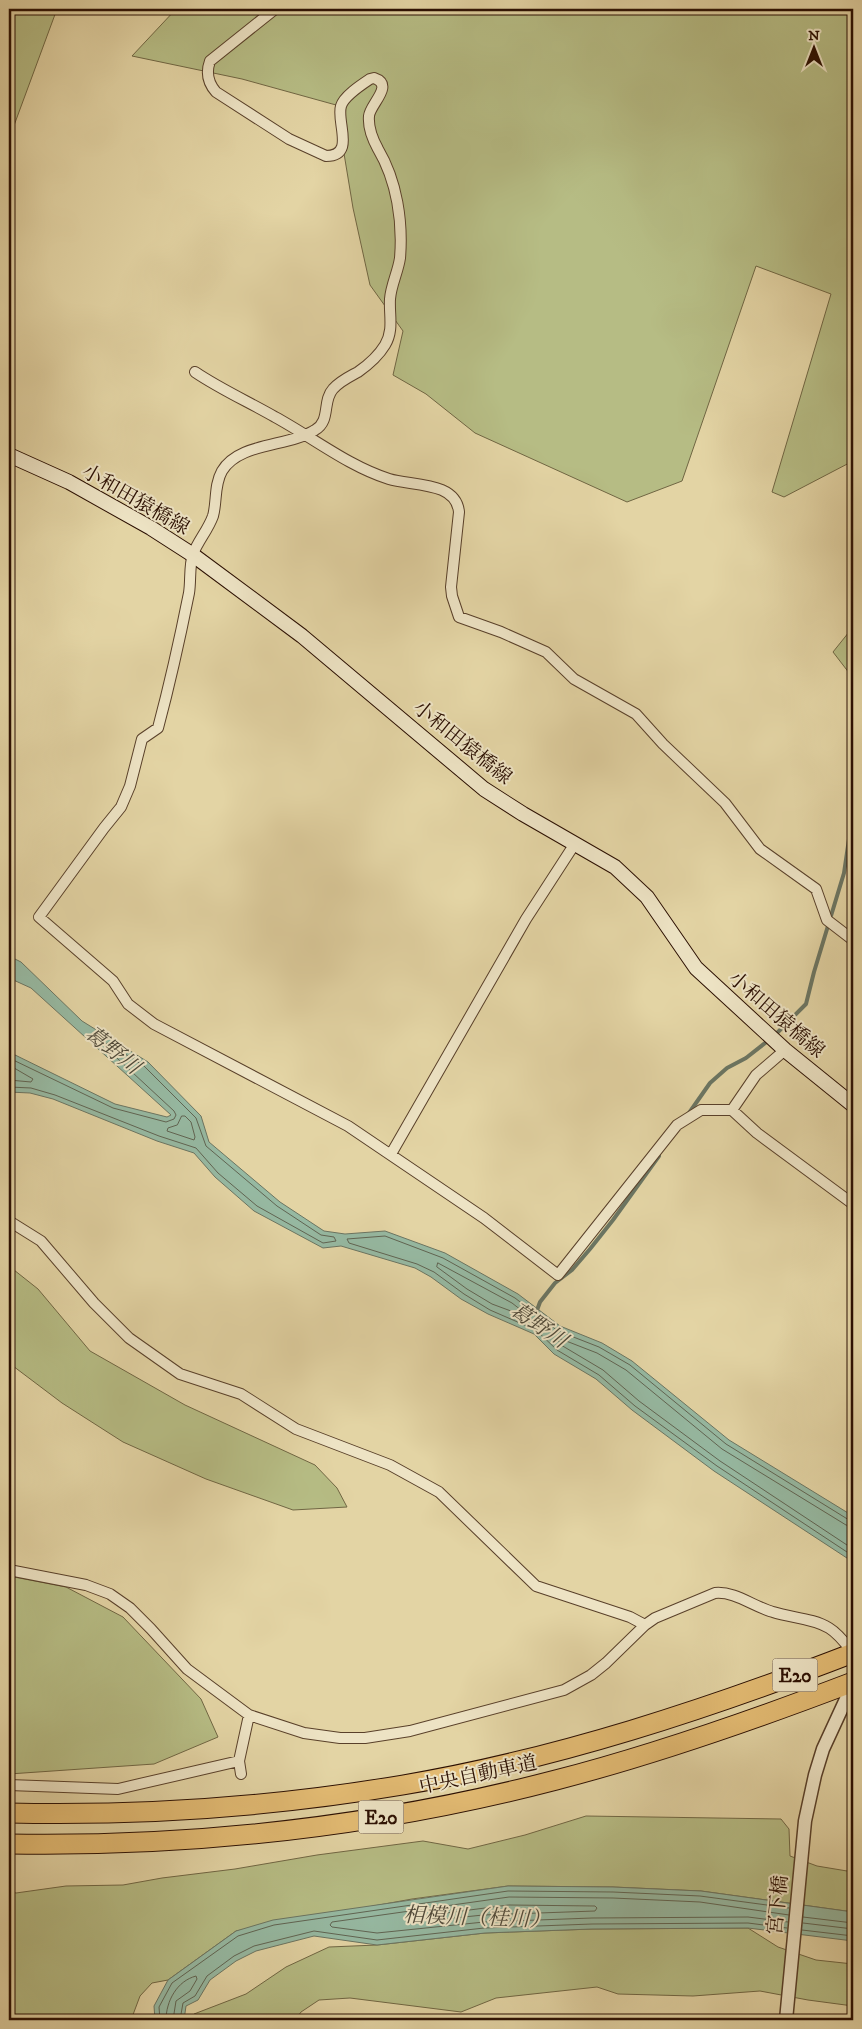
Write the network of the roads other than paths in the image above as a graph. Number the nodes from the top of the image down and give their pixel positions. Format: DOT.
graph roads {
  1 [pos="275,9"];
  2 [pos="195,372"];
  3 [pos="306,436"];
  4 [pos="9,455"];
  5 [pos="193,555"];
  6 [pos="574,845"];
  7 [pos="853,940"];
  8 [pos="785,1050"];
  9 [pos="853,1105"];
  10 [pos="732,1110"];
  11 [pos="391,1154"];
  12 [pos="853,1204"];
  13 [pos="9,1221"];
  14 [pos="9,1570"];
  15 [pos="644,1625"];
  16 [pos="853,1653"];
  17 [pos="853,1683"];
  18 [pos="249,1715"];
  19 [pos="239,1761"];
  20 [pos="241,1774"];
  21 [pos="9,1786"];
  22 [pos="9,1813"];
  23 [pos="9,1844"];
  24 [pos="786,2020"];
  1 -- 3 [label="street"];
  2 -- 3 [label="street"];
  3 -- 5 [label="street"];
  3 -- 7 [label="street"];
  4 -- 5 [label="main road, 小和田猿橋線"];
  5 -- 6 [label="main road, 小和田猿橋線"];
  5 -- 11 [label="street"];
  6 -- 8 [label="main road, 小和田猿橋線"];
  6 -- 11 [label="street"];
  8 -- 9 [label="main road, 小和田猿橋線"];
  8 -- 10 [label="street"];
  10 -- 11 [label="street"];
  10 -- 12 [label="street"];
  13 -- 15 [label="street"];
  14 -- 18 [label="street"];
  15 -- 16 [label="street"];
  15 -- 18 [label="street"];
  16 -- 22 [label="highway, 中央自動車道 / E20"];
  17 -- 23 [label="highway, 中央自動車道 / E20"];
  17 -- 24 [label="street, 宮下橋"];
  18 -- 19 [label="street"];
  19 -- 20 [label="street"];
  19 -- 21 [label="street"];
}
